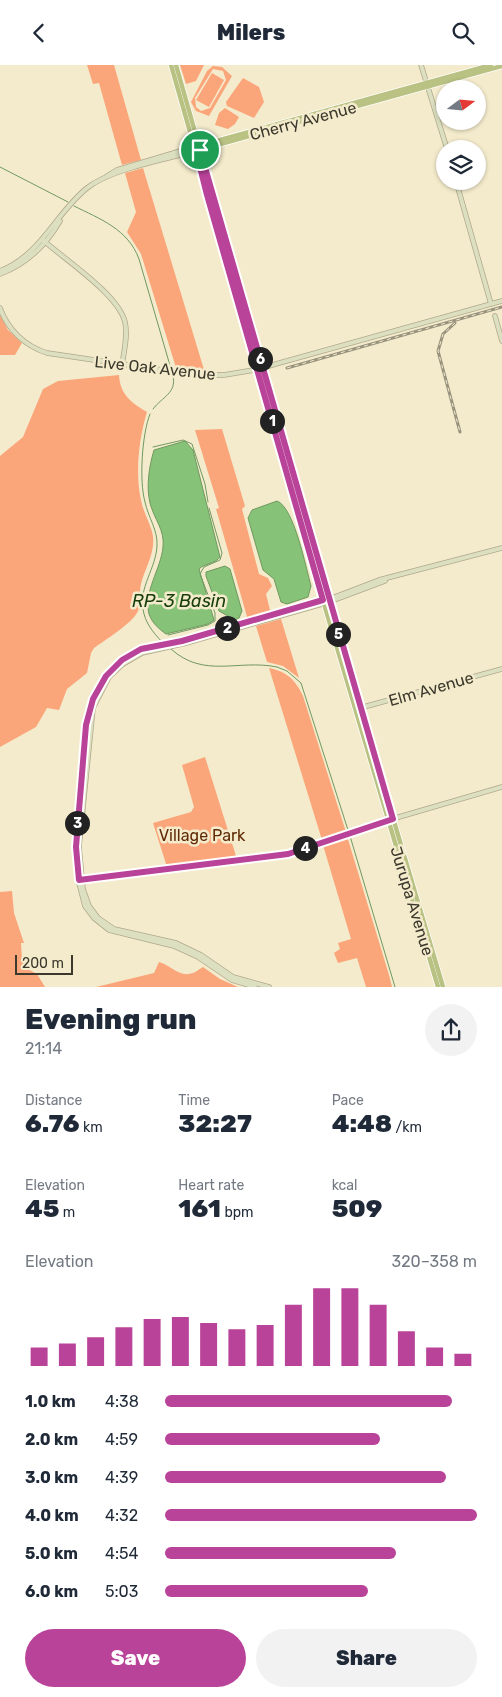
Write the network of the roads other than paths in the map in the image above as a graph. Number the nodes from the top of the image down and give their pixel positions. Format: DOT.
graph roads {
  1 [pos="171,65"];
  2 [pos="176,65"];
  3 [pos="421,65"];
  4 [pos="491,65"];
  5 [pos="502,66"];
  6 [pos="427,85"];
  7 [pos="444,140"];
  8 [pos="197,148"];
  9 [pos="459,190"];
  10 [pos="44,241"];
  11 [pos="0,273"];
  12 [pos="502,301"];
  13 [pos="491,304"];
  14 [pos="0,308"];
  15 [pos="495,316"];
  16 [pos="502,341"];
  17 [pos="122,365"];
  18 [pos="259,368"];
  19 [pos="502,548"];
  20 [pos="326,601"];
  21 [pos="502,669"];
  22 [pos="360,708"];
  23 [pos="502,787"];
  24 [pos="390,820"];
  25 [pos="80,880"];
  26 [pos="255,987"];
  27 [pos="269,987"];
  28 [pos="438,987"];
  29 [pos="443,987"];
  1 -- 8 [label="main road, Jurupa Avenue"];
  2 -- 8 [label="main road, Jurupa Avenue"];
  3 -- 6 [label="street"];
  4 -- 6 [label="main road, Cherry Avenue"];
  5 -- 6 [label="main road, Cherry Avenue"];
  6 -- 7 [label="street"];
  6 -- 8 [label="main road, Cherry Avenue"];
  8 -- 10 [label="street, Cherry Avenue"];
  8 -- 18 [label="main road, Jurupa Avenue"];
  9 -- 13 [label="street"];
  10 -- 11 [label="street, Cherry Avenue"];
  10 -- 17 [label="street"];
  12 -- 13 [label="street, Live Oak Avenue"];
  13 -- 18 [label="street, Live Oak Avenue"];
  14 -- 17 [label="street, Live Oak Avenue"];
  15 -- 16 [label="street"];
  17 -- 18 [label="street, Live Oak Avenue"];
  18 -- 20 [label="main road, Jurupa Avenue"];
  19 -- 20 [label="street"];
  20 -- 22 [label="main road, Jurupa Avenue"];
  20 -- 24 [label="main road, Jurupa Avenue"];
  20 -- 25 [label="street"];
  21 -- 22 [label="street, Elm Avenue"];
  22 -- 24 [label="main road, Jurupa Avenue"];
  23 -- 24 [label="street"];
  24 -- 25 [label="street"];
  24 -- 28 [label="main road, Jurupa Avenue"];
  24 -- 29 [label="main road, Jurupa Avenue"];
  25 -- 26 [label="street"];
  25 -- 27 [label="street"];
}
